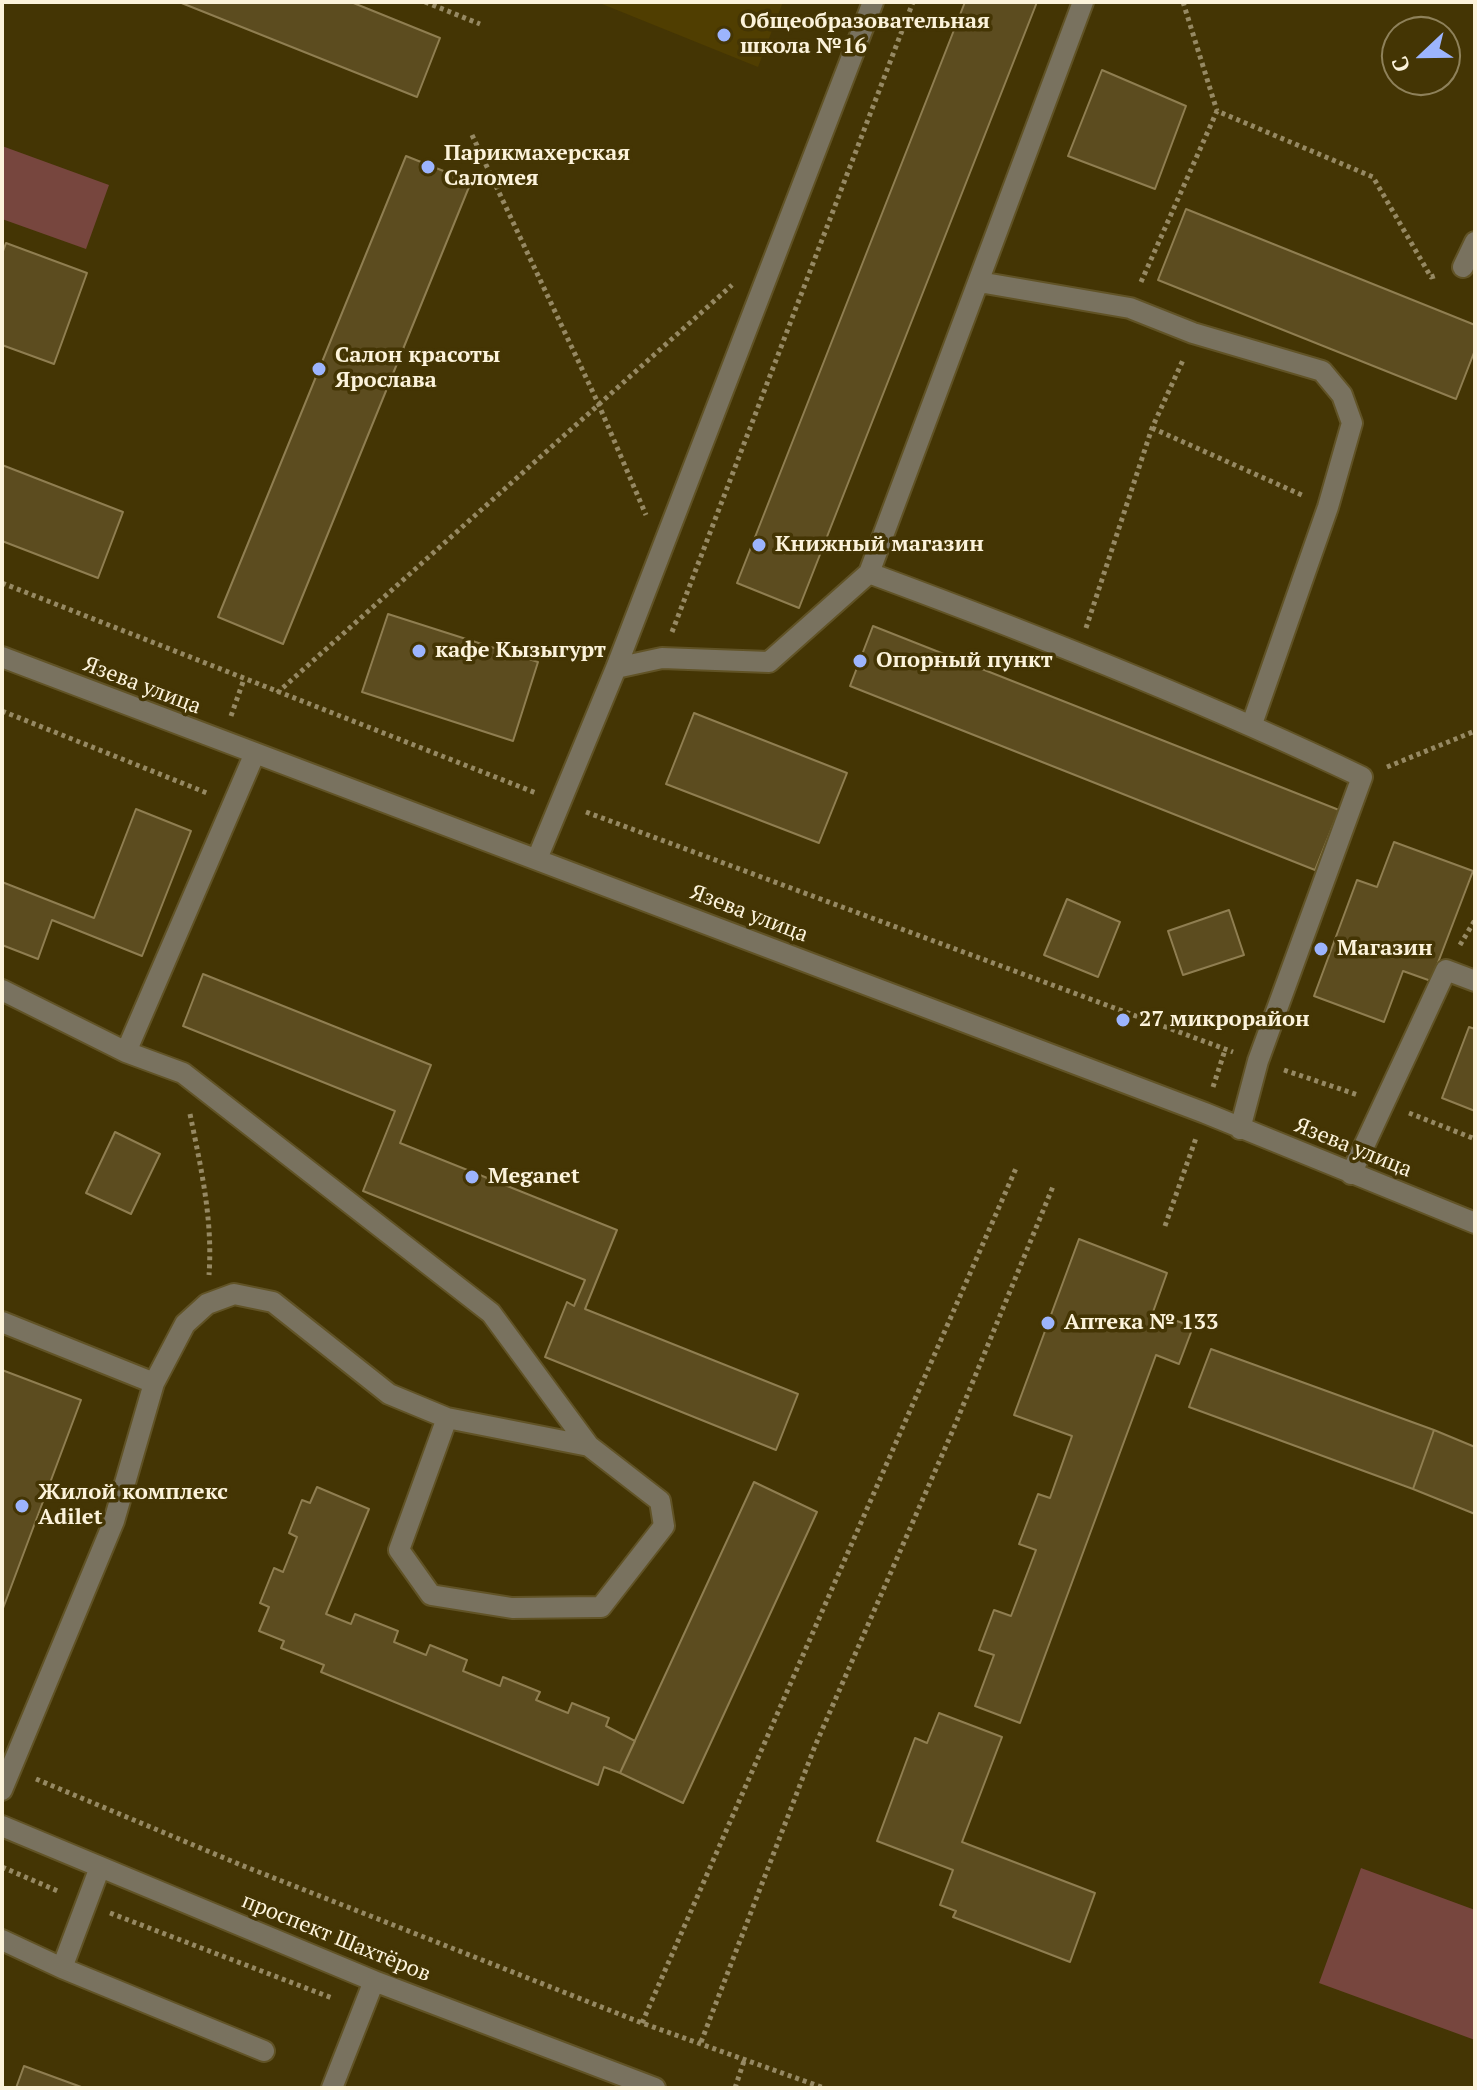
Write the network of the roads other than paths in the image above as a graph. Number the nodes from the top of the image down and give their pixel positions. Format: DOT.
graph roads {
  1 [pos="873,2"];
  2 [pos="1083,2"];
  3 [pos="1475,242"];
  4 [pos="1463,267"];
  5 [pos="979,282"];
  6 [pos="869,573"];
  7 [pos="2,657"];
  8 [pos="616,668"];
  9 [pos="1252,724"];
  10 [pos="255,753"];
  11 [pos="537,859"];
  12 [pos="1475,981"];
  13 [pos="2,990"];
  14 [pos="126,1052"];
  15 [pos="1240,1129"];
  16 [pos="1351,1174"];
  17 [pos="1475,1223"];
  18 [pos="2,1322"];
  19 [pos="154,1383"];
  20 [pos="447,1418"];
  21 [pos="589,1446"];
  22 [pos="2,1790"];
  23 [pos="2,1826"];
  24 [pos="100,1867"];
  25 [pos="2,1940"];
  26 [pos="62,1968"];
  27 [pos="374,1981"];
  28 [pos="264,2051"];
  29 [pos="332,2088"];
  30 [pos="655,2088"];
  1 -- 8 [label="street"];
  2 -- 5 [label="street"];
  3 -- 4 [label="street"];
  5 -- 6 [label="street"];
  5 -- 9 [label="street"];
  6 -- 8 [label="street"];
  6 -- 9 [label="street"];
  7 -- 10 [label="street, Язева улица"];
  8 -- 11 [label="street"];
  9 -- 15 [label="street"];
  10 -- 11 [label="street, Язева улица"];
  10 -- 14 [label="street"];
  11 -- 15 [label="street, Язева улица"];
  12 -- 16 [label="street"];
  13 -- 14 [label="street"];
  14 -- 21 [label="street"];
  15 -- 16 [label="street, Язева улица"];
  16 -- 17 [label="street, Язева улица"];
  18 -- 19 [label="street"];
  19 -- 20 [label="street"];
  19 -- 22 [label="street"];
  20 -- 21 [label="street"];
  20 -- 21 [label="street"];
  23 -- 24 [label="street, проспект Шахтёров"];
  24 -- 26 [label="street"];
  24 -- 27 [label="street, проспект Шахтёров"];
  25 -- 26 [label="street"];
  26 -- 28 [label="street"];
  27 -- 29 [label="street"];
  27 -- 30 [label="street, проспект Шахтёров"];
}
